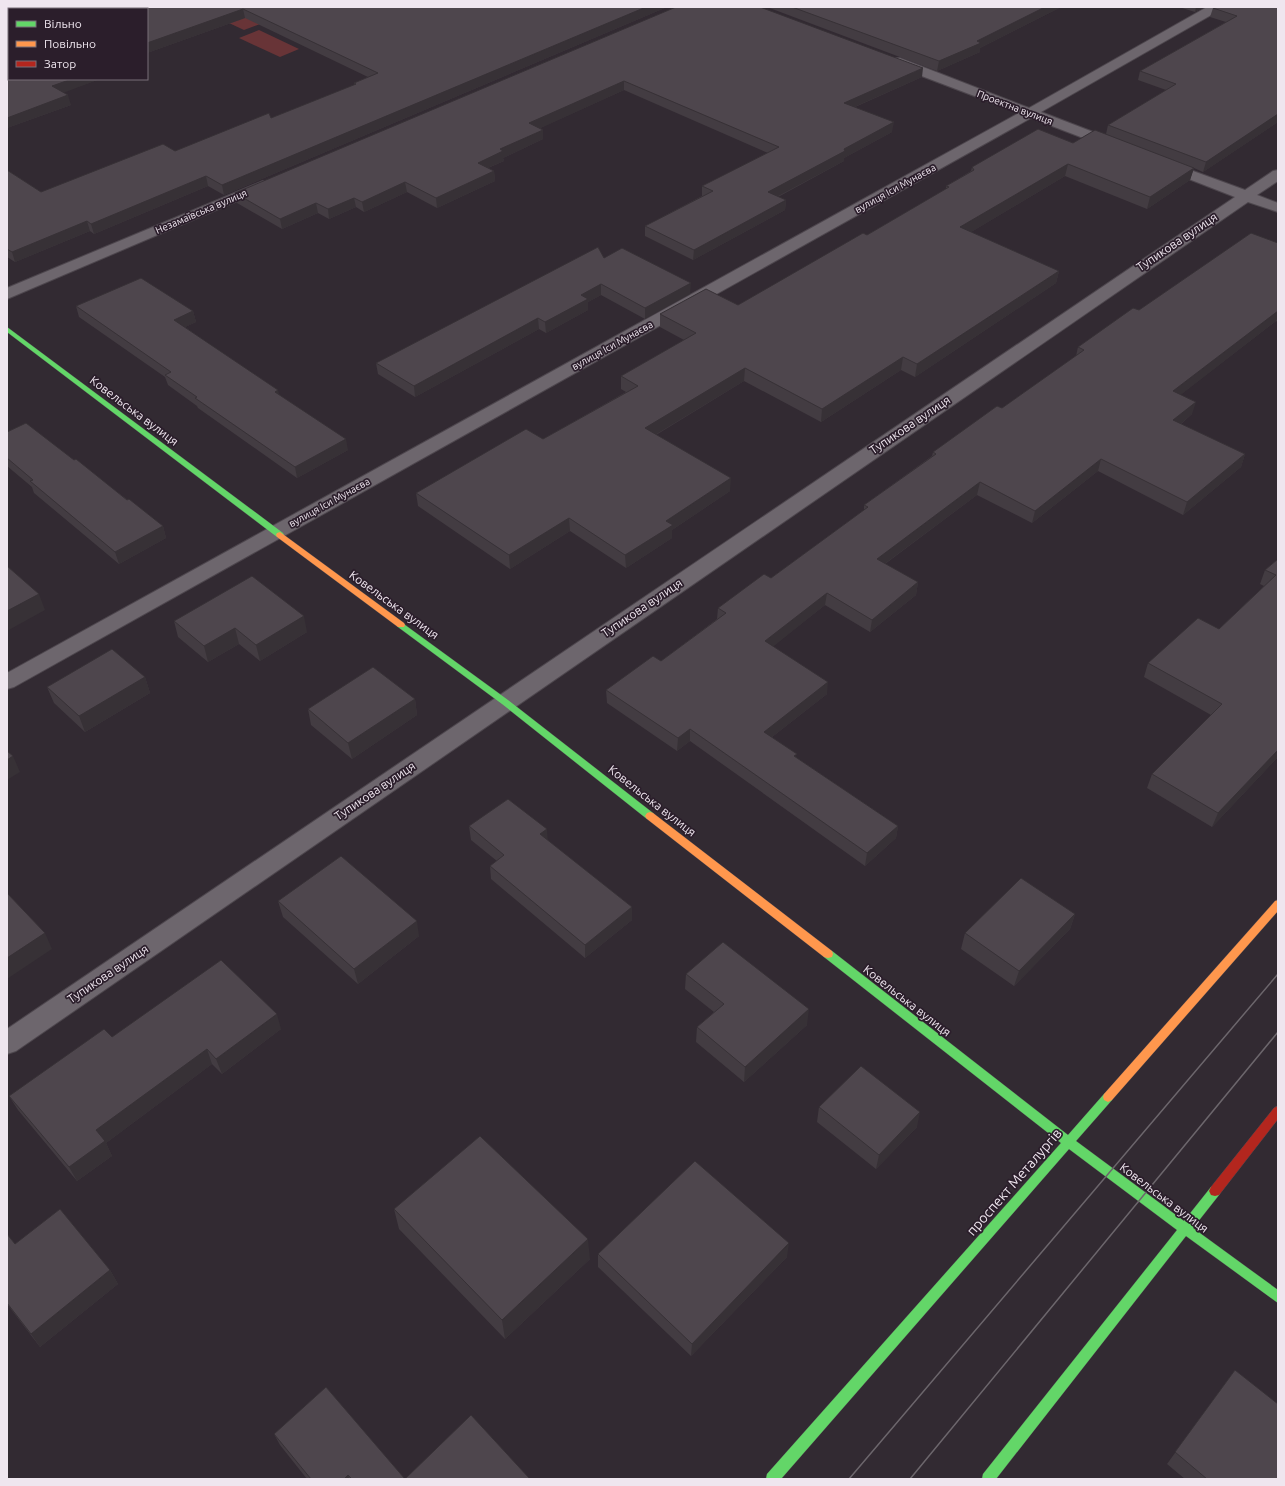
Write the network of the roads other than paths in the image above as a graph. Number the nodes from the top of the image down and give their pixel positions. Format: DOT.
graph roads {
  1 [pos="1216,7"];
  2 [pos="884,57"];
  3 [pos="1031,112"];
  4 [pos="1127,150"];
  5 [pos="1149,158"];
  6 [pos="1278,174"];
  7 [pos="278,178"];
  8 [pos="1246,196"];
  9 [pos="1278,208"];
  10 [pos="7,294"];
  11 [pos="7,330"];
  12 [pos="275,532"];
  13 [pos="7,682"];
  14 [pos="505,702"];
  15 [pos="1278,904"];
  16 [pos="7,1043"];
  17 [pos="1278,1111"];
  18 [pos="1068,1142"];
  19 [pos="1185,1229"];
  20 [pos="1278,1297"];
  21 [pos="772,1479"];
  22 [pos="988,1479"];
  1 -- 3 [label="street, вулиця Іси Мунаєва"];
  2 -- 3 [label="street, Проектна вулиця"];
  3 -- 4 [label="street, Проектна вулиця"];
  3 -- 12 [label="street, вулиця Іси Мунаєва"];
  5 -- 8 [label="street"];
  6 -- 8 [label="street, Тупикова вулиця"];
  7 -- 10 [label="street, Незамаївська вулиця"];
  8 -- 9 [label="street"];
  8 -- 14 [label="street, Тупикова вулиця"];
  11 -- 12 [label="street, Ковельська вулиця"];
  12 -- 13 [label="street, вулиця Іси Мунаєва"];
  12 -- 14 [label="street, Ковельська вулиця"];
  14 -- 16 [label="street, Тупикова вулиця"];
  14 -- 18 [label="street, Ковельська вулиця"];
  15 -- 18 [label="street, проспект Металургів"];
  17 -- 19 [label="street"];
  18 -- 19 [label="street, Ковельська вулиця"];
  18 -- 21 [label="street, проспект Металургів"];
  19 -- 20 [label="street, Ковельська вулиця"];
  19 -- 22 [label="street"];
}
